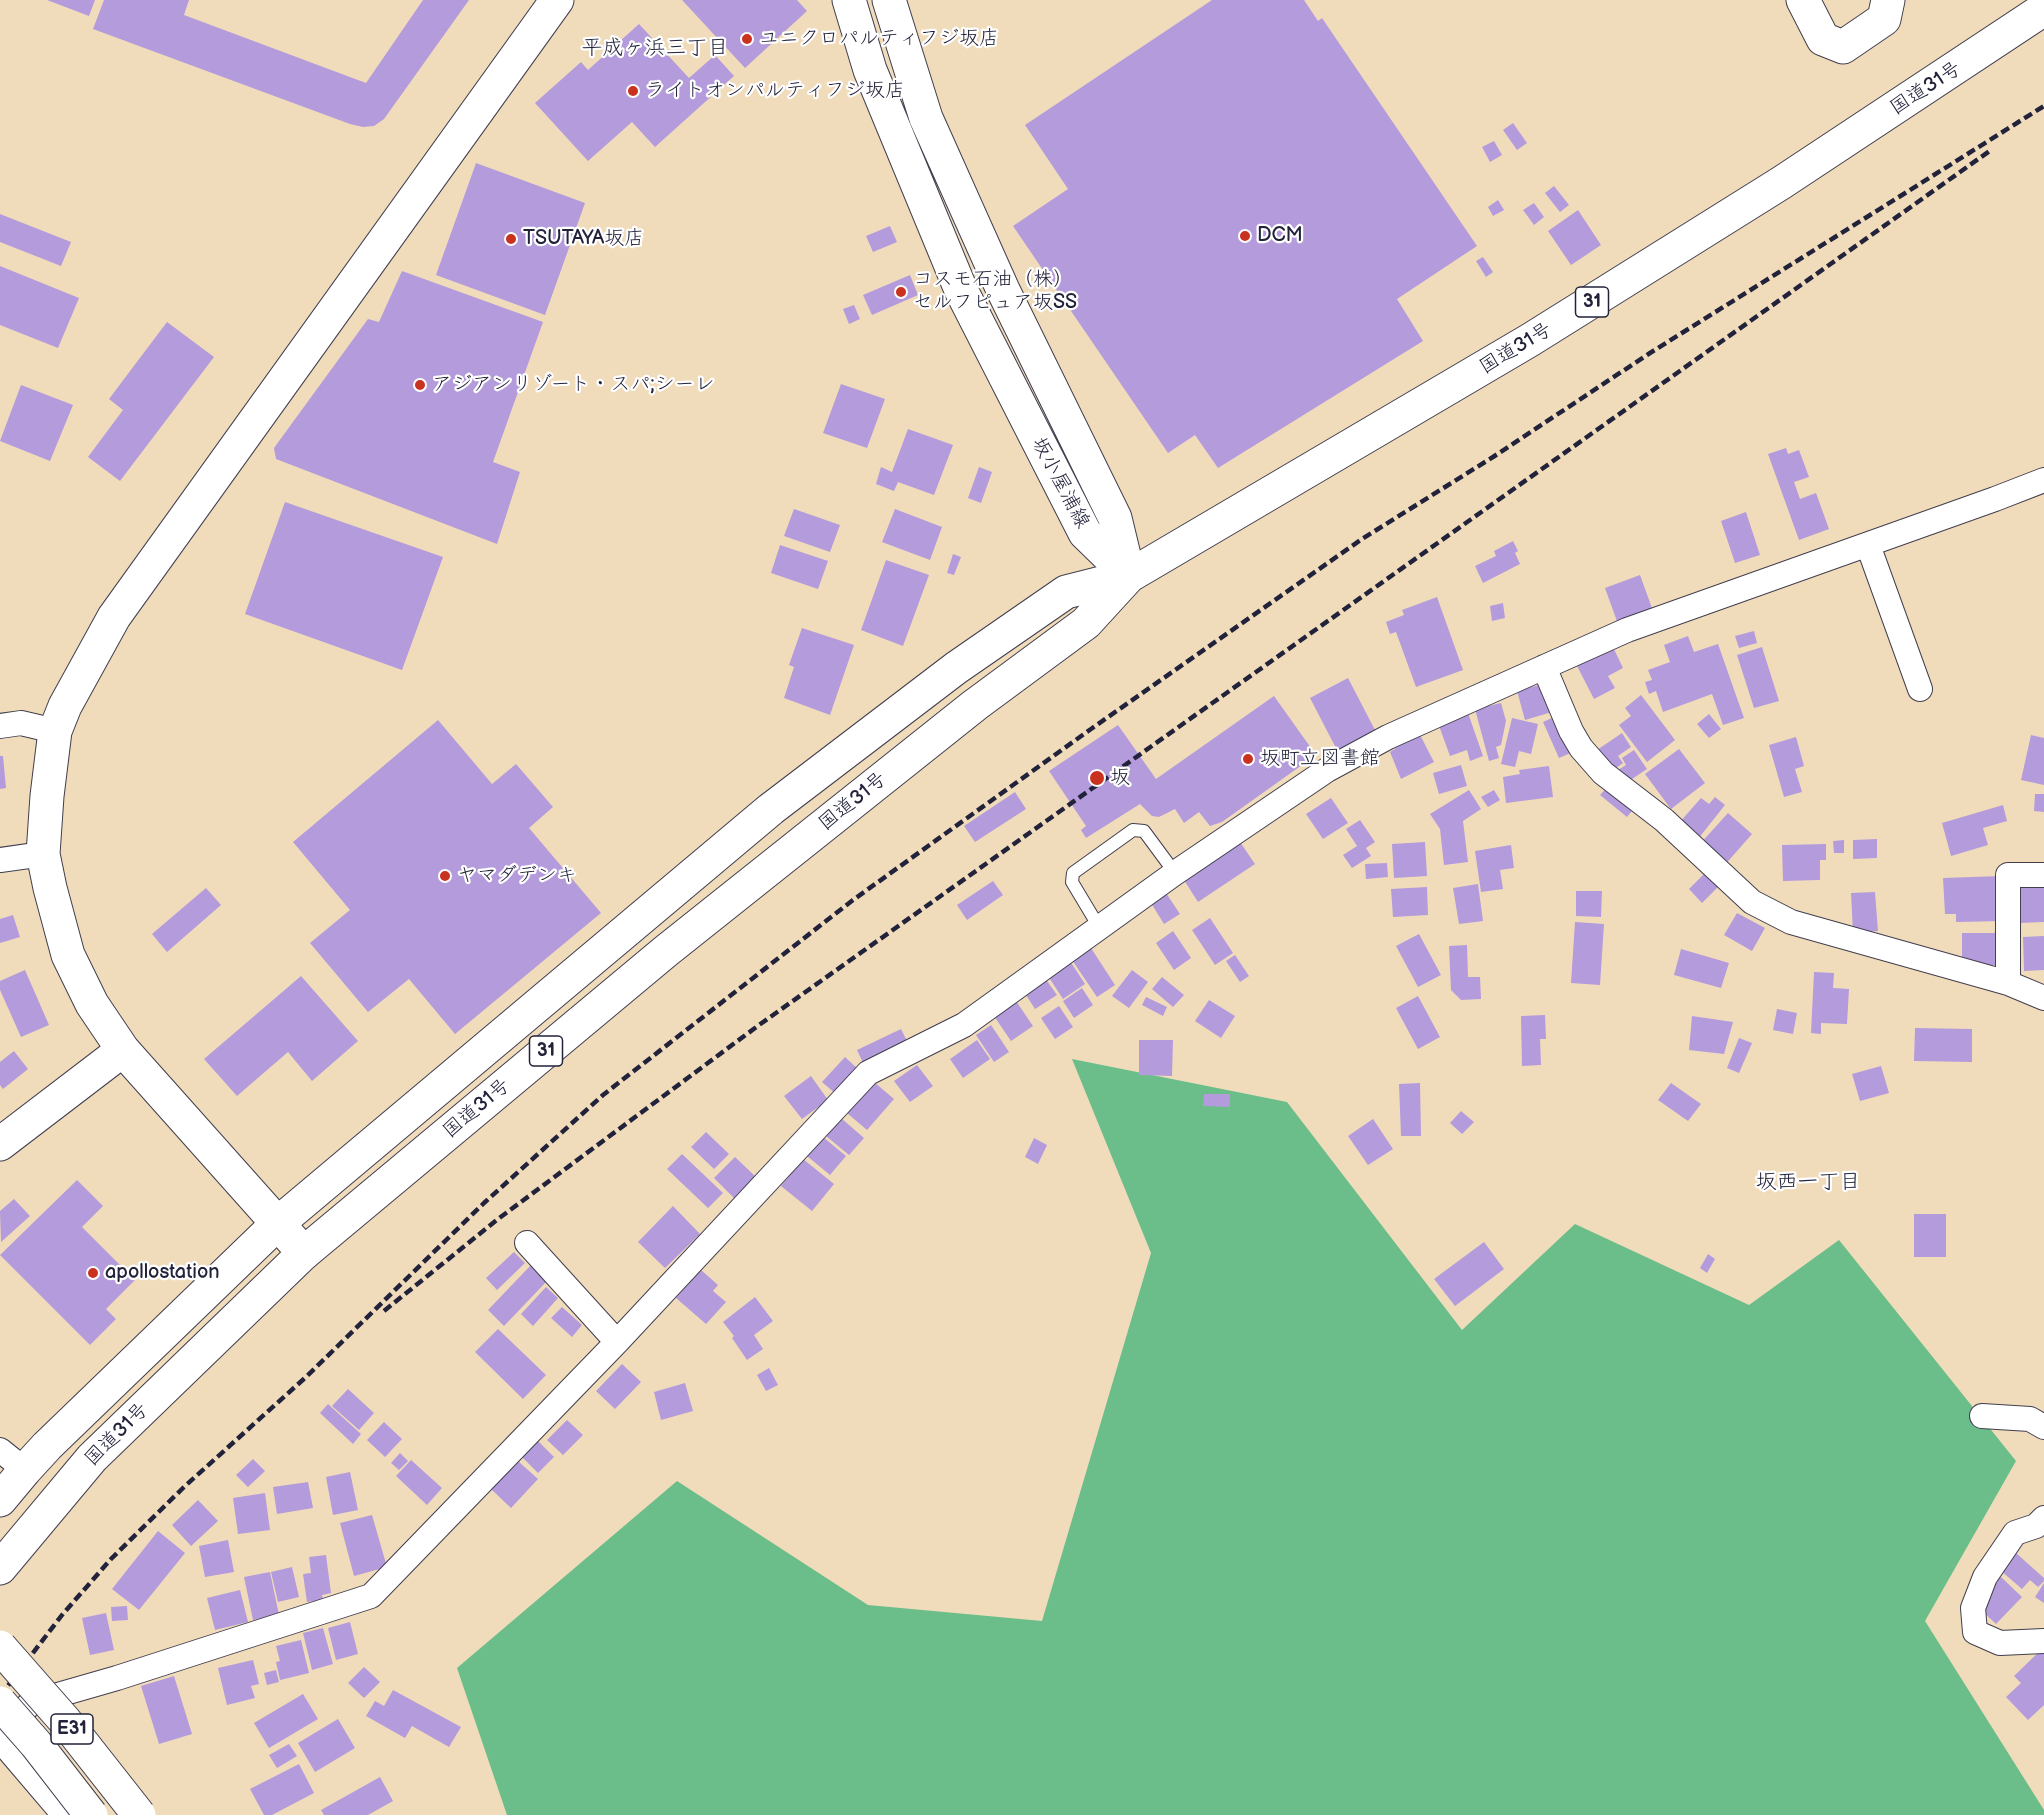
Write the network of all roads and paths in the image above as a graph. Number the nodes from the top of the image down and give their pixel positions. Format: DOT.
graph roads {
  1 [pos="557,0"];
  2 [pos="849,0"];
  3 [pos="889,0"];
  4 [pos="1803,0"];
  5 [pos="1888,0"];
  6 [pos="2044,9"];
  7 [pos="2043,482"];
  8 [pos="1869,544"];
  9 [pos="1130,576"];
  10 [pos="1544,667"];
  11 [pos="1920,688"];
  12 [pos="0,726"];
  13 [pos="55,731"];
  14 [pos="43,854"];
  15 [pos="0,860"];
  16 [pos="1175,873"];
  17 [pos="2044,875"];
  18 [pos="1099,927"];
  19 [pos="2008,982"];
  20 [pos="2044,998"];
  21 [pos="123,1050"];
  22 [pos="0,1144"];
  23 [pos="277,1224"];
  24 [pos="527,1243"];
  25 [pos="304,1253"];
  26 [pos="617,1342"];
  27 [pos="1982,1416"];
  28 [pos="2044,1427"];
  29 [pos="7,1480"];
  30 [pos="2044,1518"];
  31 [pos="0,1568"];
  32 [pos="2044,1641"];
  33 [pos="0,1647"];
  34 [pos="0,1697"];
  35 [pos="15,1703"];
  36 [pos="0,1741"];
  37 [pos="64,1815"];
  38 [pos="91,1815"];
  39 [pos="139,1815"];
  1 -- 13 [label="main road"];
  2 -- 9 [label="main road, 坂小屋浦線"];
  3 -- 9 [label="main road, 坂小屋浦線"];
  4 -- 5 [label="main road"];
  6 -- 9 [label="main road, 国道31号 / 31"];
  7 -- 8 [label="street"];
  8 -- 10 [label="street"];
  8 -- 11 [label="street"];
  9 -- 23 [label="main road, 国道31号 / 31"];
  9 -- 25 [label="main road, 国道31号 / 31"];
  10 -- 16 [label="street"];
  10 -- 19 [label="street"];
  12 -- 13 [label="street"];
  13 -- 14 [label="main road"];
  14 -- 15 [label="street"];
  14 -- 21 [label="main road"];
  16 -- 18 [label="street"];
  16 -- 18 [label="lane"];
  17 -- 19 [label="street"];
  18 -- 26 [label="street"];
  19 -- 20 [label="street"];
  21 -- 22 [label="main road"];
  21 -- 23 [label="main road"];
  23 -- 25 [label="main road"];
  23 -- 29 [label="main road, 国道31号 / 31"];
  24 -- 26 [label="street"];
  25 -- 31 [label="main road, 国道31号 / 31"];
  26 -- 35 [label="street"];
  27 -- 28 [label="street"];
  30 -- 32 [label="street"];
  33 -- 39 [label="main road, E31, bridge"];
  34 -- 35 [label="street"];
  35 -- 36 [label="street"];
  35 -- 38 [label="main road, E31, bridge"];
  36 -- 37 [label="street"];
}
